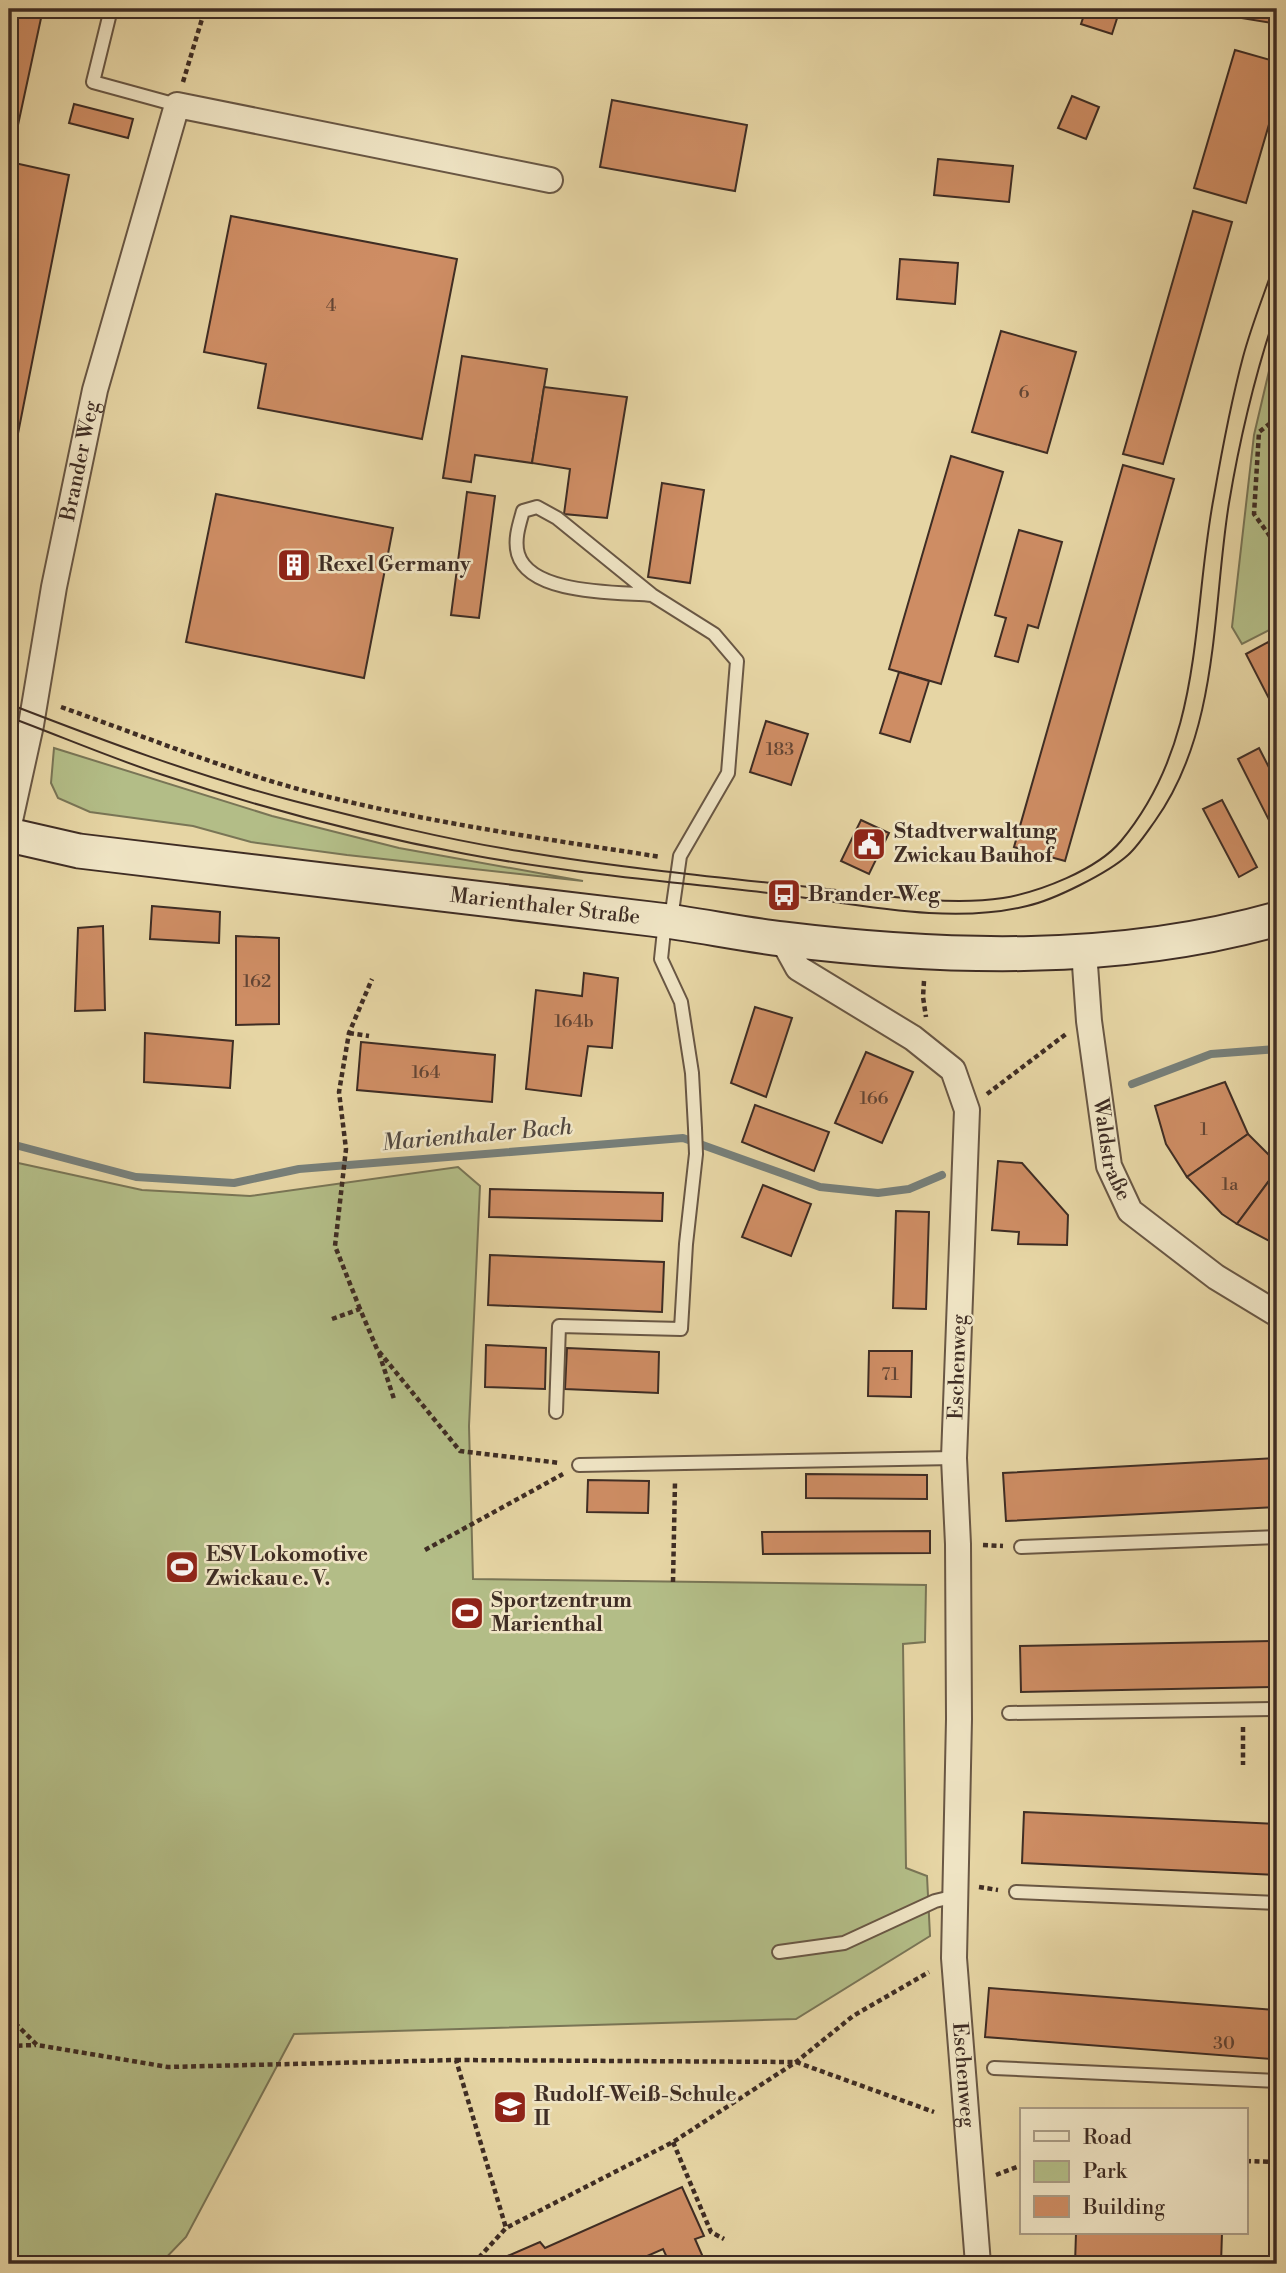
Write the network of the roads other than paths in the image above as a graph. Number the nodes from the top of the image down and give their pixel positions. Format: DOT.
graph roads {
  1 [pos="111,9"];
  2 [pos="177,105"];
  3 [pos="550,180"];
  4 [pos="652,595"];
  5 [pos="9,825"];
  6 [pos="9,835"];
  7 [pos="1277,919"];
  8 [pos="668,921"];
  9 [pos="782,939"];
  10 [pos="1084,951"];
  11 [pos="1277,1314"];
  12 [pos="556,1412"];
  13 [pos="954,1458"];
  14 [pos="579,1465"];
  15 [pos="1277,1537"];
  16 [pos="1021,1547"];
  17 [pos="1277,1709"];
  18 [pos="1009,1713"];
  19 [pos="956,1891"];
  20 [pos="1016,1892"];
  21 [pos="1277,1903"];
  22 [pos="779,1952"];
  23 [pos="994,2068"];
  24 [pos="1277,2081"];
  25 [pos="978,2264"];
  1 -- 2 [label="lane"];
  2 -- 3 [label="street"];
  2 -- 5 [label="street, Brander Weg"];
  4 -- 4 [label="lane"];
  4 -- 8 [label="lane"];
  6 -- 8 [label="main road, Marienthaler Straße"];
  7 -- 10 [label="main road, Marienthaler Straße"];
  8 -- 9 [label="main road, Marienthaler Straße"];
  8 -- 12 [label="lane"];
  9 -- 10 [label="main road, Marienthaler Straße"];
  9 -- 13 [label="street, Eschenweg"];
  10 -- 11 [label="street, Waldstraße"];
  13 -- 14 [label="lane"];
  13 -- 19 [label="street, Eschenweg"];
  15 -- 16 [label="lane"];
  17 -- 18 [label="lane"];
  19 -- 22 [label="lane"];
  19 -- 25 [label="street, Eschenweg"];
  20 -- 21 [label="lane"];
  23 -- 24 [label="lane"];
}
